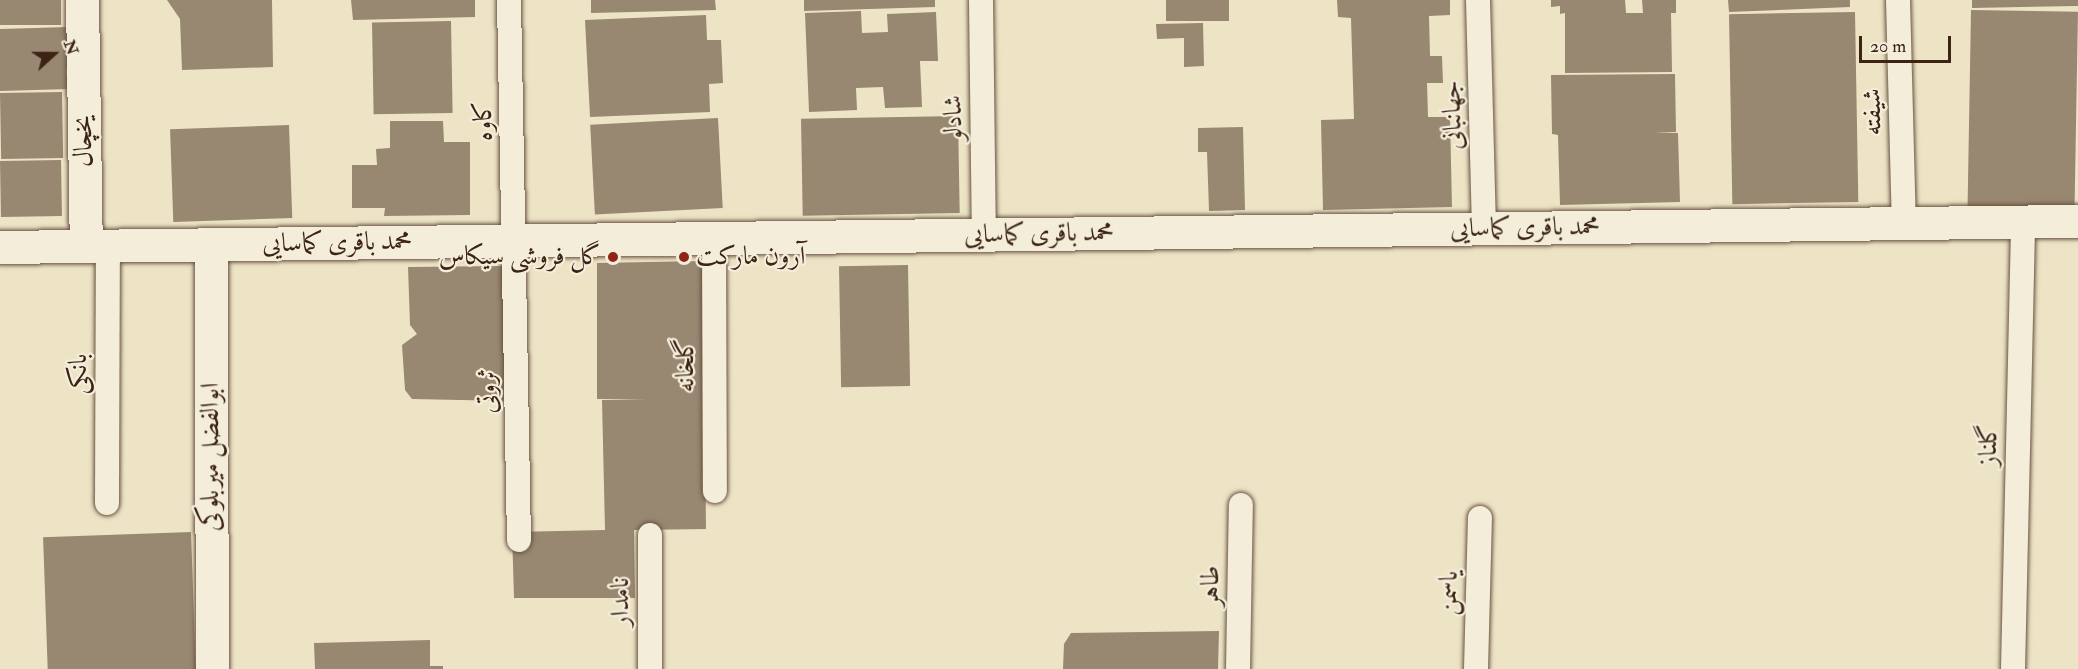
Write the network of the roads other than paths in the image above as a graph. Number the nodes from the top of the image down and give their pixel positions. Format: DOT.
graph roads {
  1 [pos="82,0"];
  2 [pos="509,0"];
  3 [pos="981,0"];
  4 [pos="1478,0"];
  5 [pos="1898,0"];
  6 [pos="2078,221"];
  7 [pos="2023,222"];
  8 [pos="1904,223"];
  9 [pos="1484,228"];
  10 [pos="984,235"];
  11 [pos="714,238"];
  12 [pos="515,241"];
  13 [pos="211,244"];
  14 [pos="97,246"];
  15 [pos="0,247"];
  16 [pos="715,490"];
  17 [pos="107,503"];
  18 [pos="1241,505"];
  19 [pos="1480,518"];
  20 [pos="650,535"];
  21 [pos="519,540"];
  22 [pos="212,669"];
  23 [pos="650,669"];
  24 [pos="1238,669"];
  25 [pos="1476,669"];
  26 [pos="2013,669"];
  1 -- 14 [label="street, یخچال"];
  2 -- 12 [label="street, کاوه"];
  3 -- 10 [label="street, شادلو"];
  4 -- 9 [label="street, جهانبانی"];
  5 -- 8 [label="street, شیفته"];
  6 -- 7 [label="street, محمد باقری کماسایی"];
  7 -- 8 [label="street, محمد باقری کماسایی"];
  7 -- 26 [label="street, گلناز"];
  8 -- 9 [label="street, محمد باقری کماسایی"];
  9 -- 10 [label="street, محمد باقری کماسایی"];
  10 -- 11 [label="street, محمد باقری کماسایی"];
  11 -- 12 [label="street, محمد باقری کماسایی"];
  11 -- 16 [label="street, گلخانه"];
  12 -- 13 [label="street, محمد باقری کماسایی"];
  12 -- 21 [label="street, ثروتی"];
  13 -- 14 [label="street, محمد باقری کماسایی"];
  13 -- 22 [label="street, ابوالفضل میربلوکی"];
  14 -- 15 [label="street, محمد باقری کماسایی"];
  14 -- 17 [label="street, بانکی"];
  18 -- 24 [label="street, طاهر"];
  19 -- 25 [label="street, یاسمن"];
  20 -- 23 [label="street, نامدار"];
}
